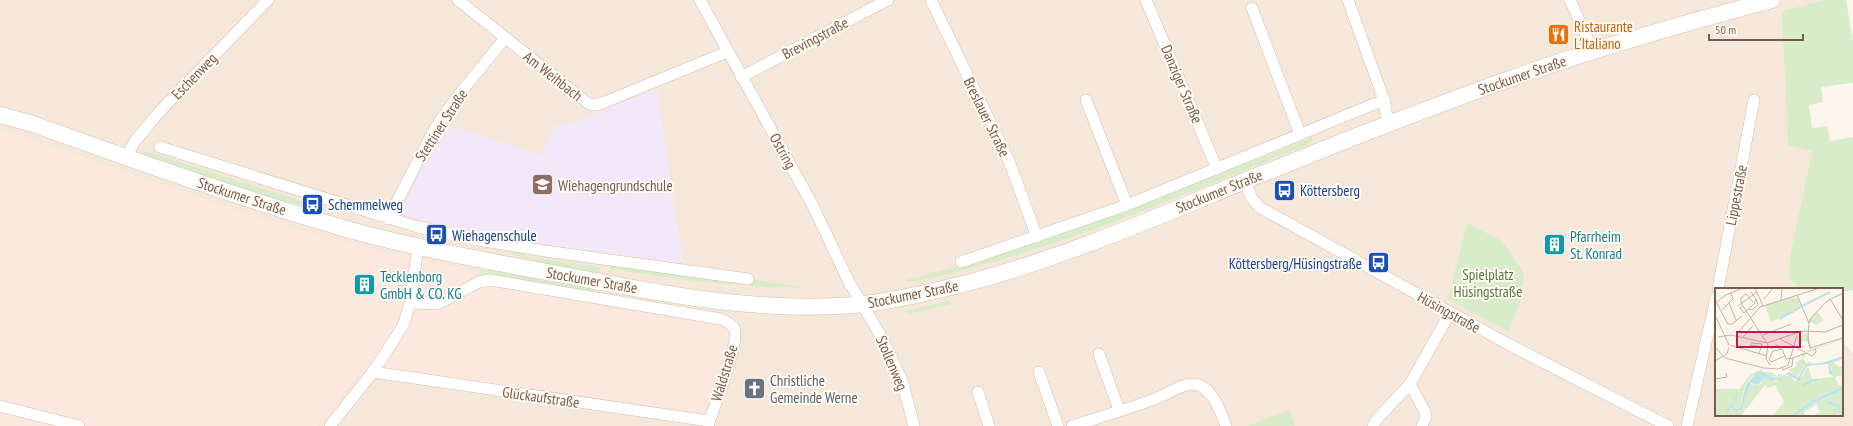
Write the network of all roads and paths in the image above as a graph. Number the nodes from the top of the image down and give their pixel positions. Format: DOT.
graph roads {
  1 [pos="268,0"];
  2 [pos="458,0"];
  3 [pos="700,0"];
  4 [pos="931,0"];
  5 [pos="1146,0"];
  6 [pos="1348,0"];
  7 [pos="1570,0"];
  8 [pos="1772,0"];
  9 [pos="882,1"];
  10 [pos="1736,5"];
  11 [pos="1252,8"];
  12 [pos="505,38"];
  13 [pos="1593,51"];
  14 [pos="727,52"];
  15 [pos="741,77"];
  16 [pos="1086,100"];
  17 [pos="1384,100"];
  18 [pos="1754,100"];
  19 [pos="0,109"];
  20 [pos="0,115"];
  21 [pos="30,123"];
  22 [pos="1388,124"];
  23 [pos="1300,134"];
  24 [pos="160,147"];
  25 [pos="126,157"];
  26 [pos="1217,168"];
  27 [pos="1245,181"];
  28 [pos="1127,205"];
  29 [pos="388,219"];
  30 [pos="1037,237"];
  31 [pos="418,246"];
  32 [pos="961,262"];
  33 [pos="748,279"];
  34 [pos="1718,288"];
  35 [pos="410,303"];
  36 [pos="863,304"];
  37 [pos="1715,307"];
  38 [pos="1450,313"];
  39 [pos="728,322"];
  40 [pos="1711,345"];
  41 [pos="1099,354"];
  42 [pos="373,372"];
  43 [pos="1039,372"];
  44 [pos="1410,384"];
  45 [pos="978,392"];
  46 [pos="0,406"];
  47 [pos="1119,410"];
  48 [pos="708,424"];
  49 [pos="79,426"];
  50 [pos="330,426"];
  51 [pos="914,426"];
  52 [pos="989,426"];
  53 [pos="1058,426"];
  54 [pos="1072,426"];
  55 [pos="1226,426"];
  56 [pos="1373,426"];
  57 [pos="1422,426"];
  58 [pos="1668,426"];
  59 [pos="1687,426"];
  1 -- 25 [label="street, Eschenweg"];
  2 -- 12 [label="street, Am Weihbach"];
  3 -- 14 [label="street, Ostring"];
  4 -- 30 [label="street, Breslauer Straße"];
  5 -- 26 [label="street, Danziger Straße"];
  6 -- 17 [label="street"];
  7 -- 13 [label="street"];
  8 -- 10 [label="main road, Stockumer Straße"];
  9 -- 15 [label="street, Brevingstraße"];
  10 -- 13 [label="main road, Stockumer Straße"];
  11 -- 23 [label="street"];
  12 -- 14 [label="street, Am Weihbach"];
  12 -- 29 [label="street, Stettiner Straße"];
  13 -- 22 [label="main road, Stockumer Straße"];
  14 -- 15 [label="street, Ostring"];
  15 -- 36 [label="street, Ostring"];
  16 -- 28 [label="street"];
  17 -- 22 [label="street"];
  17 -- 23 [label="street, Stockumer Straße"];
  18 -- 34 [label="street, Lippestraße"];
  19 -- 21 [label="main road, Stockumer Straße"];
  20 -- 21 [label="main road, Stockumer Straße"];
  21 -- 25 [label="main road, Stockumer Straße"];
  22 -- 27 [label="main road, Stockumer Straße"];
  23 -- 26 [label="street, Stockumer Straße"];
  24 -- 29 [label="street, Stockumer Straße"];
  25 -- 31 [label="main road, Stockumer Straße"];
  26 -- 28 [label="street, Stockumer Straße"];
  27 -- 36 [label="main road, Stockumer Straße"];
  27 -- 38 [label="street, Hüsingstraße"];
  28 -- 30 [label="street, Stockumer Straße"];
  29 -- 33 [label="street, Stockumer Straße"];
  30 -- 32 [label="street, Stockumer Straße"];
  31 -- 35 [label="street"];
  31 -- 36 [label="main road, Stockumer Straße"];
  35 -- 39 [label="street, Stockumer Straße"];
  35 -- 42 [label="street"];
  36 -- 51 [label="street, Stollenweg"];
  37 -- 40 [label="street"];
  38 -- 44 [label="street"];
  38 -- 58 [label="street, Hüsingstraße"];
  39 -- 48 [label="street, Waldstraße"];
  40 -- 59 [label="street"];
  41 -- 47 [label="street"];
  42 -- 48 [label="street, Glückaufstraße"];
  42 -- 50 [label="street"];
  43 -- 53 [label="street"];
  44 -- 56 [label="street"];
  44 -- 57 [label="street"];
  45 -- 52 [label="street"];
  46 -- 49 [label="street"];
  47 -- 54 [label="street"];
  47 -- 55 [label="street"];
}
